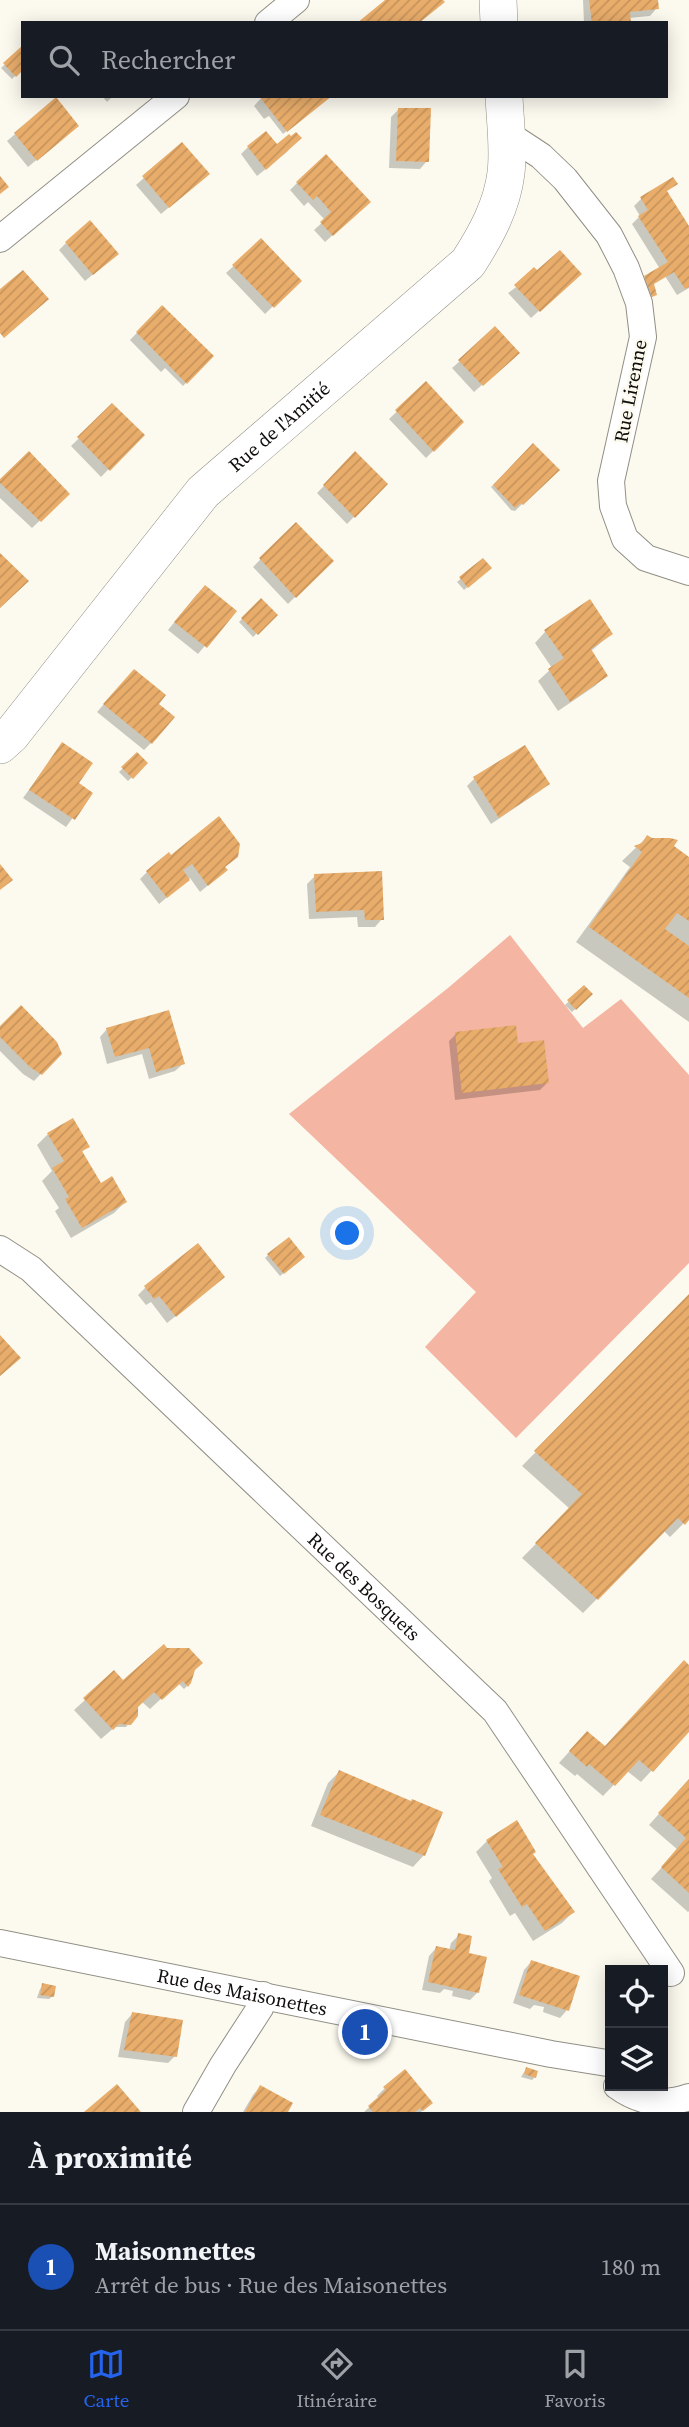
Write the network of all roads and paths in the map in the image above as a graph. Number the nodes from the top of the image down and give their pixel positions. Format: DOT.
graph roads {
  1 [pos="296,0"];
  2 [pos="498,0"];
  3 [pos="270,21"];
  4 [pos="499,21"];
  5 [pos="174,98"];
  6 [pos="504,98"];
  7 [pos="506,133"];
  8 [pos="0,239"];
  9 [pos="689,572"];
  10 [pos="0,745"];
  11 [pos="0,1249"];
  12 [pos="0,1943"];
  13 [pos="674,1975"];
  14 [pos="263,1995"];
  15 [pos="605,2076"];
  16 [pos="634,2091"];
  17 [pos="689,2097"];
  18 [pos="196,2112"];
  1 -- 3 [label="street"];
  2 -- 4 [label="street"];
  5 -- 8 [label="street"];
  6 -- 7 [label="street, Rue de l'Amitié"];
  7 -- 9 [label="street, Rue Lirenne"];
  7 -- 10 [label="street, Rue de l'Amitié"];
  11 -- 13 [label="street, Rue des Bosquets"];
  12 -- 14 [label="street, Rue des Maisonettes"];
  14 -- 15 [label="street, Rue des Maisonettes"];
  14 -- 18 [label="street"];
  16 -- 17 [label="street, Rue des Maisonettes"];
}
